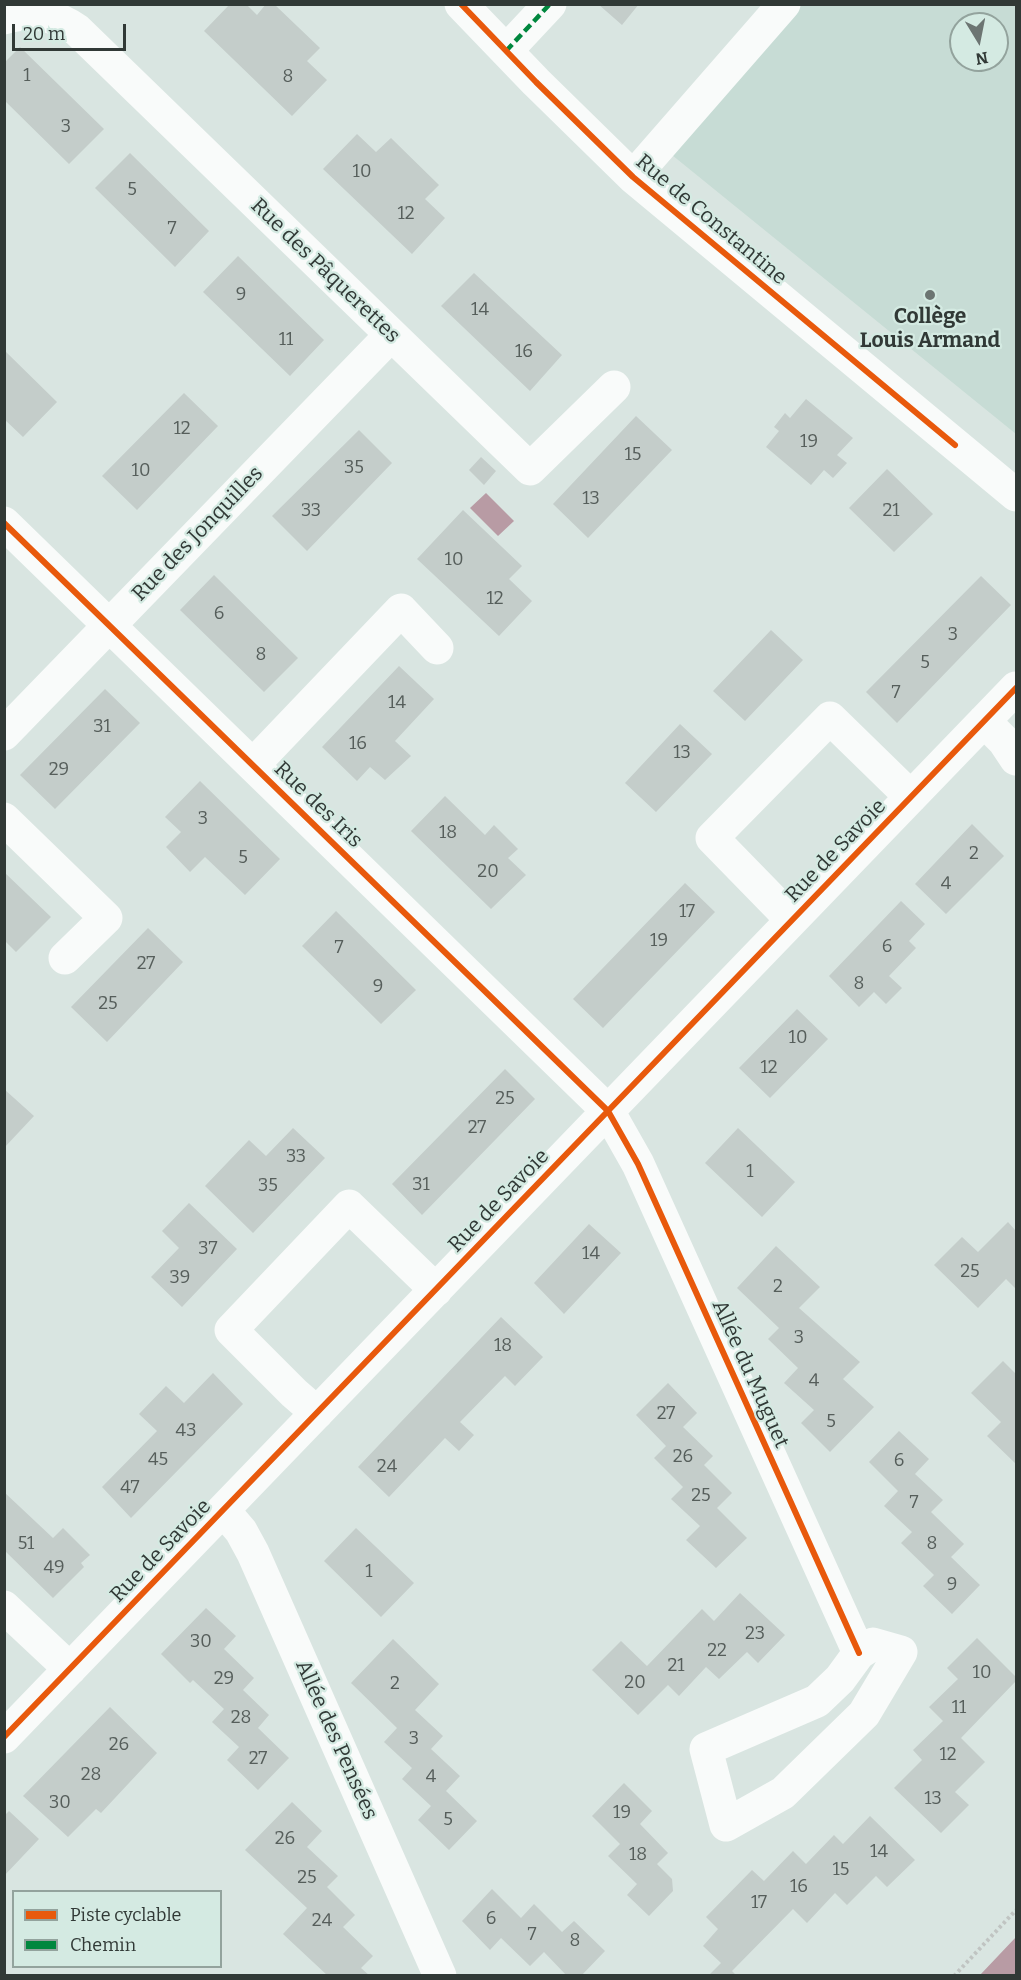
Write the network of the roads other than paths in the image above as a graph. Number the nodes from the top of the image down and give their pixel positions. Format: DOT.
graph roads {
  1 [pos="460,4"];
  2 [pos="550,4"];
  3 [pos="784,4"];
  4 [pos="15,16"];
  5 [pos="506,51"];
  6 [pos="633,177"];
  7 [pos="391,334"];
  8 [pos="614,387"];
  9 [pos="1017,495"];
  10 [pos="4,523"];
  11 [pos="110,626"];
  12 [pos="437,648"];
  13 [pos="1017,688"];
  14 [pos="984,721"];
  15 [pos="4,734"];
  16 [pos="1017,759"];
  17 [pos="253,765"];
  18 [pos="911,796"];
  19 [pos="4,819"];
  20 [pos="792,920"];
  21 [pos="65,958"];
  22 [pos="608,1111"];
  23 [pos="436,1290"];
  24 [pos="317,1413"];
  25 [pos="224,1510"];
  26 [pos="4,1607"];
  27 [pos="859,1653"];
  28 [pos="70,1669"];
  29 [pos="4,1737"];
  30 [pos="440,1976"];
  1 -- 5 [label="street, Rue de Constantine"];
  2 -- 5 [label="street"];
  3 -- 6 [label="street, Rue de Constantine"];
  4 -- 7 [label="street, Rue des Pâquerettes"];
  5 -- 6 [label="street, Rue de Constantine"];
  6 -- 9 [label="street, Rue de Constantine"];
  7 -- 8 [label="street, Rue des Pâquerettes"];
  7 -- 11 [label="street, Rue des Jonquilles"];
  10 -- 11 [label="street, Rue des Iris"];
  11 -- 15 [label="street, Rue des Jonquilles"];
  11 -- 17 [label="street, Rue des Iris"];
  12 -- 17 [label="street, Rue des Iris"];
  13 -- 14 [label="street, Rue de Savoie"];
  14 -- 16 [label="street"];
  14 -- 18 [label="street, Rue de Savoie"];
  17 -- 22 [label="street, Rue des Iris"];
  18 -- 20 [label="street, Rue de Savoie"];
  18 -- 20 [label="street"];
  19 -- 21 [label="street"];
  20 -- 22 [label="street, Rue de Savoie"];
  22 -- 23 [label="street, Rue de Savoie"];
  22 -- 27 [label="street, Allée du Muguet"];
  23 -- 24 [label="street, Rue de Savoie"];
  23 -- 24 [label="street"];
  24 -- 25 [label="street, Rue de Savoie"];
  25 -- 28 [label="street, Rue de Savoie"];
  25 -- 30 [label="street, Allée des Pensées"];
  26 -- 28 [label="street"];
  27 -- 27 [label="street"];
  28 -- 29 [label="street, Rue de Savoie"];
}
